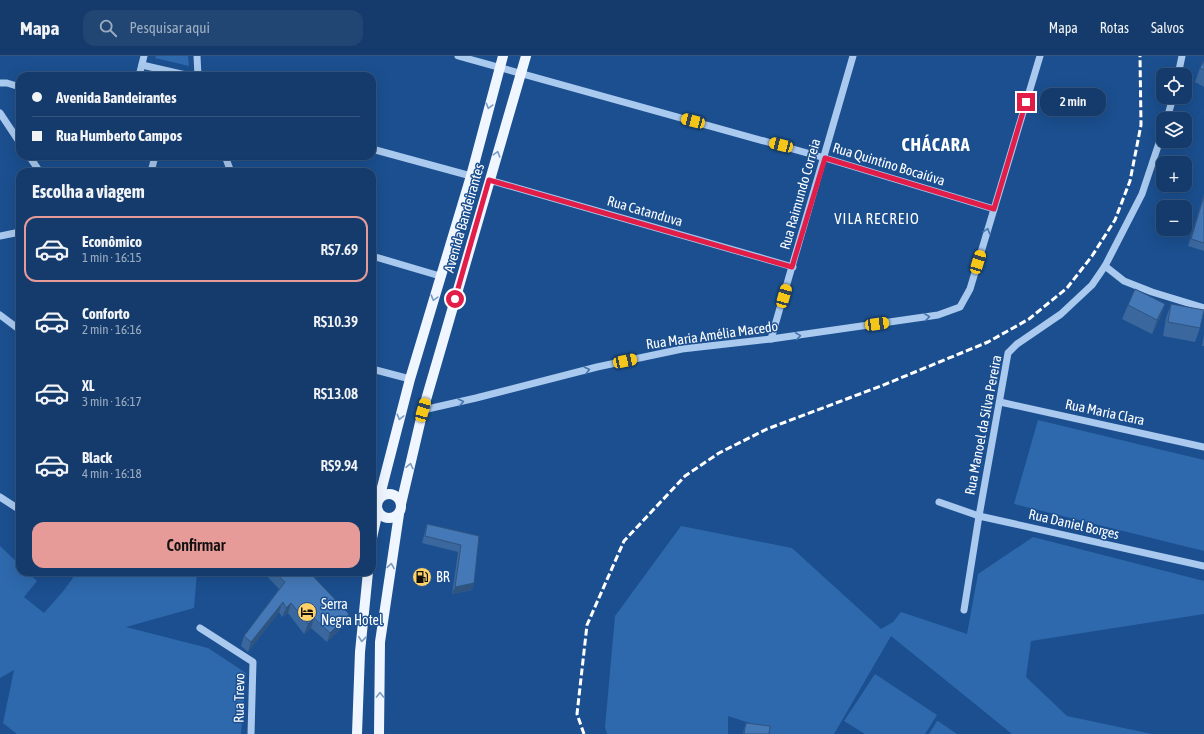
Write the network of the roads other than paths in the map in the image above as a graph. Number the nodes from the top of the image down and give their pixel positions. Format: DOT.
graph roads {
  1 [pos="144,56"];
  2 [pos="196,56"];
  3 [pos="458,56"];
  4 [pos="503,56"];
  5 [pos="526,56"];
  6 [pos="853,56"];
  7 [pos="1040,56"];
  8 [pos="1182,56"];
  9 [pos="142,64"];
  10 [pos="499,68"];
  11 [pos="1180,68"];
  12 [pos="140,72"];
  13 [pos="174,72"];
  14 [pos="198,72"];
  15 [pos="521,74"];
  16 [pos="0,83"];
  17 [pos="16,86"];
  18 [pos="0,113"];
  19 [pos="16,137"];
  20 [pos="1157,148"];
  21 [pos="376,150"];
  22 [pos="825,158"];
  23 [pos="470,176"];
  24 [pos="489,180"];
  25 [pos="994,209"];
  26 [pos="16,233"];
  27 [pos="0,236"];
  28 [pos="376,257"];
  29 [pos="1105,266"];
  30 [pos="792,267"];
  31 [pos="440,276"];
  32 [pos="1204,308"];
  33 [pos="0,315"];
  34 [pos="16,327"];
  35 [pos="772,339"];
  36 [pos="376,370"];
  37 [pos="410,379"];
  38 [pos="1000,402"];
  39 [pos="423,410"];
  40 [pos="1204,448"];
  41 [pos="0,497"];
  42 [pos="939,502"];
  43 [pos="376,504"];
  44 [pos="16,507"];
  45 [pos="400,509"];
  46 [pos="979,516"];
  47 [pos="1204,566"];
  48 [pos="368,576"];
  49 [pos="964,610"];
  50 [pos="200,628"];
  51 [pos="251,734"];
  52 [pos="357,734"];
  53 [pos="379,734"];
  1 -- 9 [label="street"];
  2 -- 14 [label="street"];
  3 -- 10 [label="street"];
  4 -- 10 [label="main road, Avenida Bandeirantes"];
  5 -- 15 [label="main road, Avenida Bandeirantes"];
  6 -- 22 [label="street, Rua Raimundo Correia"];
  7 -- 25 [label="street"];
  8 -- 11 [label="street"];
  9 -- 12 [label="street"];
  9 -- 13 [label="street"];
  10 -- 15 [label="street, Rua Quintino Bocaiúva"];
  10 -- 23 [label="main road, Avenida Bandeirantes, one-way"];
  15 -- 22 [label="street, Rua Quintino Bocaiúva"];
  24 -- 15 [label="main road, Avenida Bandeirantes, one-way"];
  16 -- 17 [label="street"];
  18 -- 19 [label="street"];
  20 -- 29 [label="street, Rua Manoel da Silva Pereira"];
  21 -- 23 [label="street"];
  22 -- 25 [label="street, Rua Quintino Bocaiúva"];
  22 -- 30 [label="street, Rua Raimundo Correia"];
  23 -- 31 [label="main road, Avenida Bandeirantes"];
  24 -- 30 [label="street, Rua Catanduva"];
  24 -- 39 [label="main road, Avenida Bandeirantes"];
  35 -- 25 [label="street, Rua Maria Amélia Macedo, one-way"];
  26 -- 27 [label="street"];
  28 -- 31 [label="street"];
  29 -- 32 [label="street"];
  29 -- 38 [label="street, Rua Manoel da Silva Pereira"];
  30 -- 35 [label="street, Rua Raimundo Correia"];
  31 -- 37 [label="main road, Avenida Bandeirantes, one-way"];
  33 -- 34 [label="street"];
  39 -- 35 [label="street, Rua Maria Amélia Macedo, one-way"];
  36 -- 37 [label="street"];
  37 -- 43 [label="main road, Avenida Bandeirantes, one-way"];
  38 -- 40 [label="street, Rua Maria Clara"];
  38 -- 46 [label="street, Rua Manoel da Silva Pereira"];
  45 -- 39 [label="main road, Avenida Bandeirantes, one-way"];
  41 -- 44 [label="street"];
  42 -- 46 [label="street, Rua Daniel Borges"];
  43 -- 45 [label="main road"];
  43 -- 45 [label="main road"];
  53 -- 45 [label="main road, Avenida Bandeirantes, one-way"];
  46 -- 47 [label="street, Rua Daniel Borges"];
  46 -- 49 [label="street, Rua Manoel da Silva Pereira"];
  48 -- 52 [label="main road, one-way"];
  50 -- 51 [label="street, Rua Trevo"];
}
